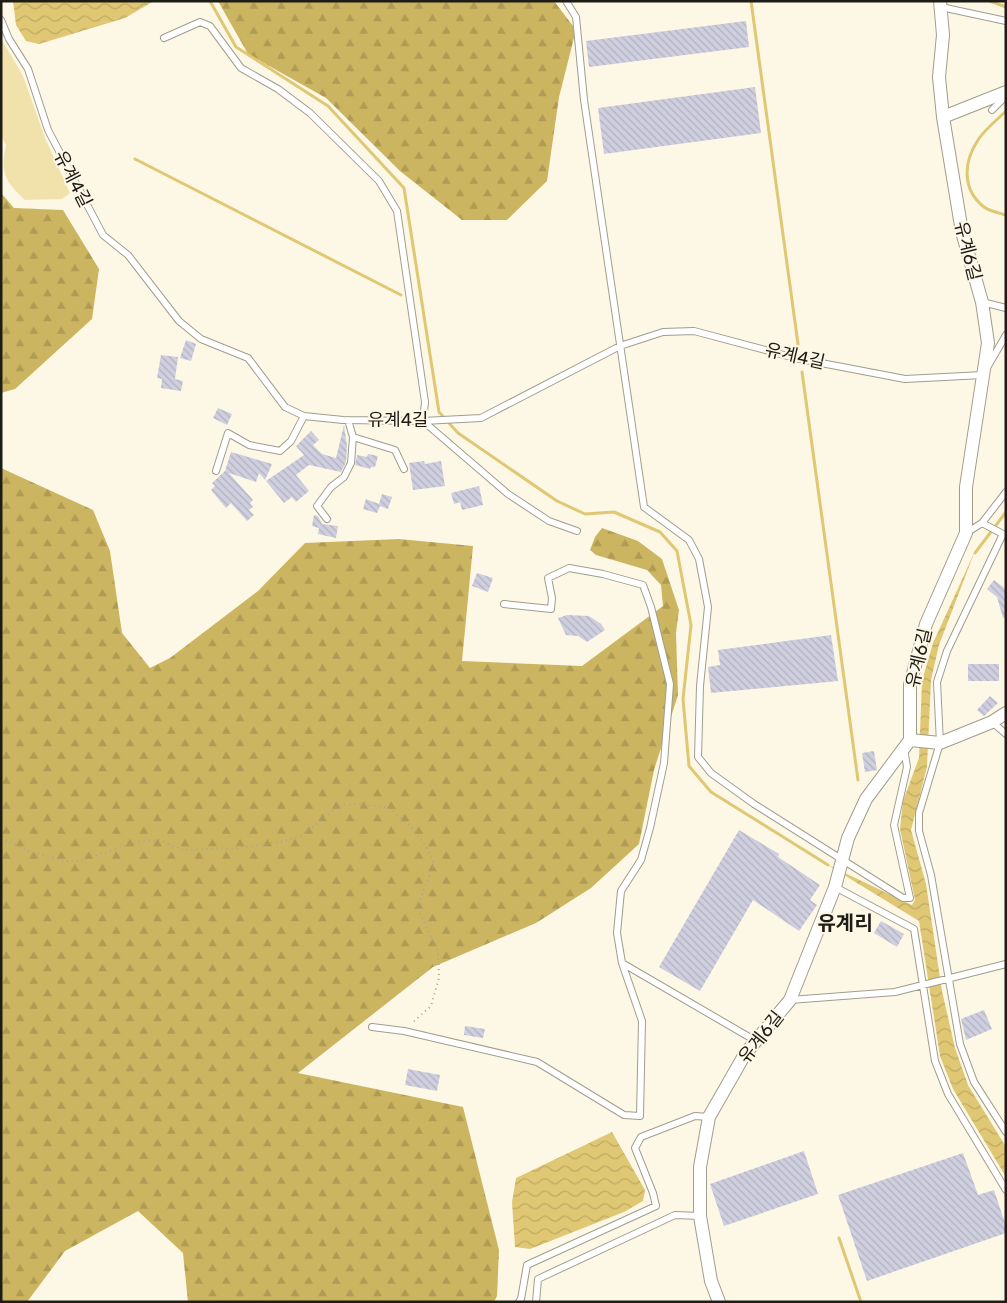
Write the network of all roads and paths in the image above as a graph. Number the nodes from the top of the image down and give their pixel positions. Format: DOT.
graph roads {
  1 [pos="566,1"];
  2 [pos="941,4"];
  3 [pos="1,20"];
  4 [pos="1006,21"];
  5 [pos="164,38"];
  6 [pos="1006,92"];
  7 [pos="1006,96"];
  8 [pos="992,110"];
  9 [pos="943,117"];
  10 [pos="982,302"];
  11 [pos="1006,308"];
  12 [pos="1006,335"];
  13 [pos="620,346"];
  14 [pos="983,376"];
  15 [pos="304,416"];
  16 [pos="348,420"];
  17 [pos="423,421"];
  18 [pos="353,437"];
  19 [pos="404,470"];
  20 [pos="216,471"];
  21 [pos="1006,492"];
  22 [pos="327,518"];
  23 [pos="982,523"];
  24 [pos="578,531"];
  25 [pos="966,533"];
  26 [pos="1005,533"];
  27 [pos="504,604"];
  28 [pos="1006,713"];
  29 [pos="992,722"];
  30 [pos="1006,734"];
  31 [pos="940,743"];
  32 [pos="907,744"];
  33 [pos="1,838"];
  34 [pos="843,861"];
  35 [pos="835,887"];
  36 [pos="622,963"];
  37 [pos="1006,964"];
  38 [pos="947,978"];
  39 [pos="923,985"];
  40 [pos="790,1000"];
  41 [pos="372,1027"];
  42 [pos="404,1031"];
  43 [pos="756,1041"];
  44 [pos="709,1117"];
  45 [pos="1006,1132"];
  46 [pos="1006,1190"];
  47 [pos="700,1216"];
  48 [pos="519,1302"];
  49 [pos="536,1302"];
  50 [pos="719,1302"];
  1 -- 13 [label="lane"];
  2 -- 4 [label="lane"];
  2 -- 9 [label="street, 유계6길"];
  3 -- 15 [label="lane, 유계4길"];
  5 -- 17 [label="lane"];
  6 -- 9 [label="street"];
  7 -- 8 [label="lane"];
  9 -- 10 [label="street, 유계6길"];
  10 -- 11 [label="lane"];
  10 -- 14 [label="street, 유계6길"];
  12 -- 14 [label="lane"];
  13 -- 14 [label="lane, 유계4길"];
  13 -- 17 [label="lane, 유계4길"];
  13 -- 34 [label="lane"];
  14 -- 25 [label="street, 유계6길"];
  15 -- 16 [label="lane, 유계4길"];
  15 -- 20 [label="lane"];
  16 -- 17 [label="lane, 유계4길"];
  16 -- 18 [label="lane"];
  17 -- 24 [label="lane"];
  18 -- 19 [label="lane"];
  18 -- 22 [label="lane"];
  21 -- 23 [label="lane"];
  23 -- 25 [label="lane"];
  23 -- 26 [label="lane"];
  25 -- 32 [label="street, 유계6길"];
  26 -- 31 [label="lane"];
  27 -- 36 [label="lane"];
  28 -- 29 [label="street"];
  29 -- 30 [label="lane"];
  29 -- 31 [label="street"];
  31 -- 32 [label="street"];
  31 -- 38 [label="lane"];
  32 -- 34 [label="street, 유계6길"];
  32 -- 34 [label="lane"];
  33 -- 42 [label="path"];
  34 -- 35 [label="street, 유계6길"];
  35 -- 39 [label="lane"];
  35 -- 40 [label="street, 유계6길"];
  36 -- 42 [label="lane"];
  36 -- 43 [label="lane"];
  37 -- 38 [label="lane"];
  38 -- 39 [label="lane"];
  38 -- 45 [label="lane"];
  39 -- 40 [label="lane"];
  39 -- 46 [label="lane"];
  40 -- 43 [label="street, 유계6길"];
  41 -- 42 [label="lane"];
  43 -- 44 [label="street, 유계6길"];
  44 -- 47 [label="street, 유계6길"];
  44 -- 48 [label="lane"];
  47 -- 49 [label="lane"];
  47 -- 50 [label="street, 유계6길"];
}
